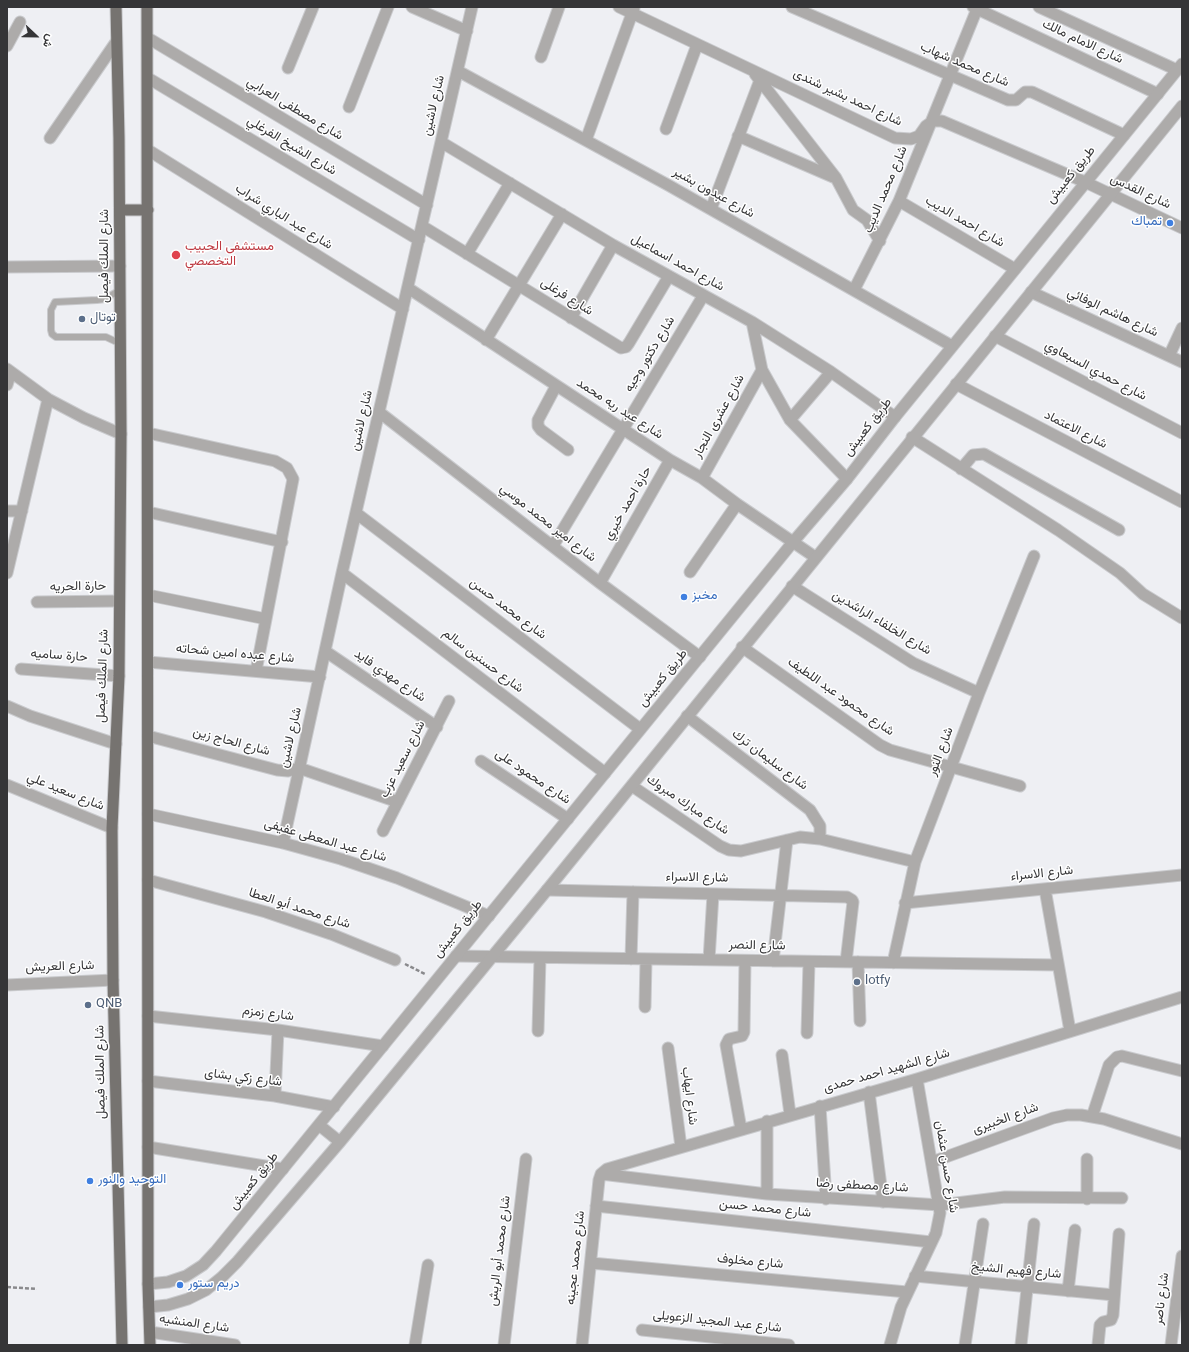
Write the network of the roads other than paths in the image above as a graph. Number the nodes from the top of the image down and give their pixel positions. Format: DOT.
graph roads {
  1 [pos="116,7"];
  2 [pos="147,7"];
  3 [pos="313,7"];
  4 [pos="388,7"];
  5 [pos="412,7"];
  6 [pos="472,7"];
  7 [pos="559,7"];
  8 [pos="619,7"];
  9 [pos="792,7"];
  10 [pos="1039,7"];
  11 [pos="975,8"];
  12 [pos="633,10"];
  13 [pos="20,22"];
  14 [pos="467,31"];
  15 [pos="148,38"];
  16 [pos="116,42"];
  17 [pos="697,45"];
  18 [pos="7,46"];
  19 [pos="541,57"];
  20 [pos="1179,67"];
  21 [pos="288,68"];
  22 [pos="458,70"];
  23 [pos="757,76"];
  24 [pos="949,76"];
  25 [pos="148,78"];
  26 [pos="1158,94"];
  27 [pos="1182,106"];
  28 [pos="349,107"];
  29 [pos="930,124"];
  30 [pos="666,129"];
  31 [pos="1124,135"];
  32 [pos="738,136"];
  33 [pos="50,138"];
  34 [pos="586,140"];
  35 [pos="441,142"];
  36 [pos="148,150"];
  37 [pos="836,178"];
  38 [pos="1085,182"];
  39 [pos="510,183"];
  40 [pos="1111,195"];
  41 [pos="899,201"];
  42 [pos="427,205"];
  43 [pos="711,209"];
  44 [pos="120,210"];
  45 [pos="148,210"];
  46 [pos="562,214"];
  47 [pos="422,226"];
  48 [pos="1182,228"];
  49 [pos="419,240"];
  50 [pos="880,241"];
  51 [pos="613,245"];
  52 [pos="467,254"];
  53 [pos="120,266"];
  54 [pos="7,267"];
  55 [pos="1015,269"];
  56 [pos="669,276"];
  57 [pos="519,285"];
  58 [pos="408,288"];
  59 [pos="120,290"];
  60 [pos="854,290"];
  61 [pos="1031,292"];
  62 [pos="703,296"];
  63 [pos="403,309"];
  64 [pos="571,318"];
  65 [pos="752,322"];
  66 [pos="1182,328"];
  67 [pos="995,336"];
  68 [pos="486,340"];
  69 [pos="121,344"];
  70 [pos="952,346"];
  71 [pos="1169,356"];
  72 [pos="1182,362"];
  73 [pos="9,370"];
  74 [pos="762,370"];
  75 [pos="831,372"];
  76 [pos="956,384"];
  77 [pos="7,385"];
  78 [pos="556,386"];
  79 [pos="48,399"];
  80 [pos="379,412"];
  81 [pos="895,417"];
  82 [pos="790,420"];
  83 [pos="623,430"];
  84 [pos="148,433"];
  85 [pos="1182,433"];
  86 [pos="121,434"];
  87 [pos="912,437"];
  88 [pos="568,450"];
  89 [pos="670,460"];
  90 [pos="961,469"];
  91 [pos="702,478"];
  92 [pos="847,479"];
  93 [pos="1182,502"];
  94 [pos="737,504"];
  95 [pos="7,511"];
  96 [pos="22,512"];
  97 [pos="148,512"];
  98 [pos="356,513"];
  99 [pos="1119,530"];
  100 [pos="282,542"];
  101 [pos="793,542"];
  102 [pos="553,546"];
  103 [pos="1034,556"];
  104 [pos="815,557"];
  105 [pos="690,572"];
  106 [pos="7,573"];
  107 [pos="342,573"];
  108 [pos="600,583"];
  109 [pos="792,586"];
  110 [pos="148,595"];
  111 [pos="37,602"];
  112 [pos="119,602"];
  113 [pos="1182,618"];
  114 [pos="266,619"];
  115 [pos="742,647"];
  116 [pos="325,652"];
  117 [pos="700,657"];
  118 [pos="148,662"];
  119 [pos="21,669"];
  120 [pos="256,672"];
  121 [pos="119,676"];
  122 [pos="320,677"];
  123 [pos="979,693"];
  124 [pos="449,701"];
  125 [pos="7,706"];
  126 [pos="687,716"];
  127 [pos="437,727"];
  128 [pos="640,730"];
  129 [pos="148,736"];
  130 [pos="116,744"];
  131 [pos="480,761"];
  132 [pos="952,767"];
  133 [pos="299,768"];
  134 [pos="605,773"];
  135 [pos="7,785"];
  136 [pos="632,786"];
  137 [pos="1020,786"];
  138 [pos="398,802"];
  139 [pos="148,814"];
  140 [pos="568,819"];
  141 [pos="112,828"];
  142 [pos="383,831"];
  143 [pos="820,839"];
  144 [pos="786,840"];
  145 [pos="283,842"];
  146 [pos="915,862"];
  147 [pos="1182,874"];
  148 [pos="148,880"];
  149 [pos="1045,889"];
  150 [pos="547,890"];
  151 [pos="633,892"];
  152 [pos="713,894"];
  153 [pos="781,895"];
  154 [pos="905,903"];
  155 [pos="489,916"];
  156 [pos="456,956"];
  157 [pos="490,957"];
  158 [pos="540,958"];
  159 [pos="631,959"];
  160 [pos="395,960"];
  161 [pos="646,960"];
  162 [pos="709,960"];
  163 [pos="745,961"];
  164 [pos="773,961"];
  165 [pos="809,962"];
  166 [pos="846,962"];
  167 [pos="858,962"];
  168 [pos="893,963"];
  169 [pos="1058,965"];
  170 [pos="113,980"];
  171 [pos="7,985"];
  172 [pos="1182,997"];
  173 [pos="645,1007"];
  174 [pos="148,1016"];
  175 [pos="860,1021"];
  176 [pos="278,1030"];
  177 [pos="1070,1031"];
  178 [pos="538,1032"];
  179 [pos="807,1033"];
  180 [pos="383,1046"];
  181 [pos="668,1048"];
  182 [pos="782,1055"];
  183 [pos="1182,1071"];
  184 [pos="917,1079"];
  185 [pos="148,1082"];
  186 [pos="869,1092"];
  187 [pos="275,1096"];
  188 [pos="820,1106"];
  189 [pos="334,1107"];
  190 [pos="790,1114"];
  191 [pos="1092,1116"];
  192 [pos="766,1121"];
  193 [pos="319,1125"];
  194 [pos="741,1129"];
  195 [pos="340,1142"];
  196 [pos="1182,1144"];
  197 [pos="148,1147"];
  198 [pos="681,1147"];
  199 [pos="526,1159"];
  200 [pos="1087,1159"];
  201 [pos="932,1162"];
  202 [pos="283,1169"];
  203 [pos="601,1174"];
  204 [pos="767,1194"];
  205 [pos="1122,1198"];
  206 [pos="826,1199"];
  207 [pos="1087,1199"];
  208 [pos="883,1202"];
  209 [pos="940,1205"];
  210 [pos="596,1206"];
  211 [pos="983,1224"];
  212 [pos="1034,1224"];
  213 [pos="1075,1230"];
  214 [pos="1119,1234"];
  215 [pos="931,1242"];
  216 [pos="1182,1256"];
  217 [pos="591,1263"];
  218 [pos="428,1265"];
  219 [pos="915,1276"];
  220 [pos="975,1282"];
  221 [pos="148,1284"];
  222 [pos="1028,1287"];
  223 [pos="1068,1291"];
  224 [pos="907,1292"];
  225 [pos="1114,1295"];
  226 [pos="149,1307"];
  227 [pos="642,1330"];
  228 [pos="150,1332"];
  229 [pos="122,1345"];
  230 [pos="150,1345"];
  231 [pos="235,1345"];
  232 [pos="415,1345"];
  233 [pos="504,1345"];
  234 [pos="582,1345"];
  235 [pos="789,1345"];
  236 [pos="890,1345"];
  237 [pos="965,1345"];
  238 [pos="1021,1345"];
  239 [pos="1098,1345"];
  240 [pos="1172,1345"];
  1 -- 16 [label="main road, شارع الملك فيصل"];
  2 -- 15 [label="main road"];
  3 -- 21 [label="street"];
  4 -- 28 [label="street"];
  5 -- 14 [label="street"];
  6 -- 14 [label="street, شارع لاشين"];
  7 -- 19 [label="street"];
  8 -- 12 [label="street, شارع احمد بشير شندى"];
  9 -- 24 [label="street, شارع محمد شهاب"];
  10 -- 20 [label="street"];
  11 -- 24 [label="street, شارع محمد الديب"];
  11 -- 26 [label="street, شارع الامام مالك"];
  12 -- 17 [label="street, شارع احمد بشير شندى"];
  12 -- 34 [label="street"];
  13 -- 18 [label="street"];
  14 -- 22 [label="street, شارع لاشين"];
  15 -- 25 [label="main road"];
  15 -- 42 [label="street, شارع مصطفى العرابي"];
  16 -- 33 [label="street"];
  16 -- 44 [label="main road, شارع الملك فيصل"];
  17 -- 23 [label="street, شارع احمد بشير شندى"];
  17 -- 30 [label="street"];
  20 -- 26 [label="street, طريق كعبيش"];
  22 -- 34 [label="street, شارع عبدون بشير"];
  22 -- 35 [label="street, شارع لاشين"];
  23 -- 29 [label="street, شارع احمد بشير شندى"];
  23 -- 32 [label="street"];
  23 -- 37 [label="street"];
  24 -- 29 [label="street, شارع محمد الديب"];
  24 -- 31 [label="street, شارع محمد شهاب"];
  25 -- 36 [label="main road"];
  25 -- 49 [label="street, شارع الشيخ الفرغلي"];
  26 -- 31 [label="street, طريق كعبيش"];
  27 -- 40 [label="street"];
  29 -- 38 [label="street"];
  29 -- 41 [label="street, شارع محمد الديب"];
  31 -- 38 [label="street, طريق كعبيش"];
  32 -- 37 [label="street"];
  32 -- 43 [label="street"];
  34 -- 43 [label="street, شارع عبدون بشير"];
  35 -- 39 [label="street, شارع احمد اسماعيل"];
  35 -- 42 [label="street, شارع لاشين"];
  36 -- 45 [label="main road"];
  36 -- 63 [label="street, شارع عبد الباري شراب"];
  37 -- 50 [label="street"];
  38 -- 40 [label="street, شارع القدس"];
  38 -- 55 [label="street, طريق كعبيش"];
  39 -- 46 [label="street, شارع احمد اسماعيل"];
  39 -- 52 [label="street"];
  40 -- 48 [label="street, شارع القدس"];
  40 -- 61 [label="street"];
  41 -- 50 [label="street, شارع محمد الديب"];
  41 -- 55 [label="street, شارع احمد الديب"];
  42 -- 47 [label="street, شارع لاشين"];
  43 -- 60 [label="street, شارع عبدون بشير"];
  44 -- 45 [label="main road"];
  44 -- 53 [label="main road, شارع الملك فيصل"];
  45 -- 84 [label="main road"];
  46 -- 51 [label="street, شارع احمد اسماعيل"];
  46 -- 57 [label="street"];
  47 -- 49 [label="street, شارع لاشين"];
  47 -- 52 [label="street, شارع فرغلى"];
  49 -- 58 [label="street, شارع لاشين"];
  50 -- 60 [label="street, شارع محمد الديب"];
  51 -- 56 [label="street, شارع احمد اسماعيل"];
  51 -- 64 [label="street"];
  52 -- 57 [label="street, شارع فرغلى"];
  53 -- 54 [label="street"];
  53 -- 59 [label="main road, شارع الملك فيصل"];
  55 -- 70 [label="street, طريق كعبيش"];
  56 -- 62 [label="street, شارع احمد اسماعيل"];
  56 -- 64 [label="street, شارع فرغلى"];
  57 -- 64 [label="street, شارع فرغلى"];
  57 -- 68 [label="street"];
  58 -- 63 [label="street, شارع لاشين"];
  58 -- 68 [label="street, شارع عبد ريه محمد"];
  59 -- 69 [label="main road, شارع الملك فيصل"];
  59 -- 69 [label="lane"];
  60 -- 70 [label="street, شارع عبدون بشير"];
  61 -- 67 [label="street"];
  61 -- 71 [label="street, شارع هاشم الوفائي"];
  62 -- 65 [label="street, شارع احمد اسماعيل"];
  62 -- 83 [label="street, شارع دكتور وجيه"];
  63 -- 80 [label="street, شارع لاشين"];
  65 -- 74 [label="street"];
  65 -- 75 [label="street, شارع احمد اسماعيل"];
  66 -- 71 [label="street"];
  67 -- 76 [label="street"];
  67 -- 85 [label="street, شارع حمدي السبعاوي"];
  68 -- 78 [label="street, شارع عبد ريه محمد"];
  69 -- 86 [label="main road, شارع الملك فيصل"];
  70 -- 81 [label="street, طريق كعبيش"];
  71 -- 72 [label="street, شارع هاشم الوفائي"];
  73 -- 77 [label="street"];
  73 -- 79 [label="street"];
  74 -- 82 [label="street"];
  74 -- 91 [label="street, شارع عشرى النجار"];
  75 -- 81 [label="street, شارع احمد اسماعيل"];
  75 -- 82 [label="street"];
  76 -- 87 [label="street"];
  76 -- 93 [label="street, شارع الاعتماد"];
  78 -- 83 [label="street, شارع عبد ريه محمد"];
  78 -- 88 [label="street"];
  79 -- 86 [label="street"];
  79 -- 96 [label="street"];
  80 -- 98 [label="street, شارع لاشين"];
  80 -- 102 [label="street, شارع امير محمد موسي"];
  81 -- 92 [label="street, طريق كعبيش"];
  82 -- 92 [label="street"];
  83 -- 89 [label="street, شارع عبد ريه محمد"];
  83 -- 102 [label="street, شارع دكتور وجيه"];
  84 -- 97 [label="main road"];
  84 -- 100 [label="street"];
  86 -- 112 [label="main road, شارع الملك فيصل"];
  87 -- 90 [label="street"];
  87 -- 104 [label="street"];
  89 -- 91 [label="street, شارع عبد ريه محمد"];
  89 -- 108 [label="street, حارة احمد خيري"];
  90 -- 99 [label="street"];
  90 -- 113 [label="street"];
  91 -- 94 [label="street, شارع عبد ريه محمد"];
  92 -- 101 [label="street, طريق كعبيش"];
  94 -- 101 [label="street, شارع عبد ريه محمد"];
  94 -- 105 [label="street"];
  95 -- 96 [label="street"];
  96 -- 106 [label="street"];
  97 -- 100 [label="street"];
  97 -- 110 [label="main road"];
  98 -- 107 [label="street, شارع لاشين"];
  98 -- 128 [label="street, شارع محمد حسن"];
  100 -- 114 [label="street"];
  101 -- 104 [label="street, شارع عبد ريه محمد"];
  101 -- 117 [label="street, طريق كعبيش"];
  102 -- 108 [label="street, شارع امير محمد موسي"];
  103 -- 123 [label="street, شارع النور"];
  104 -- 109 [label="street"];
  107 -- 116 [label="street, شارع لاشين"];
  107 -- 134 [label="street, شارع حسنين سالم"];
  108 -- 117 [label="street, شارع امير محمد موسي"];
  109 -- 115 [label="street"];
  109 -- 123 [label="street, شارع الخلفاء الراشدين"];
  110 -- 114 [label="street"];
  110 -- 118 [label="main road"];
  111 -- 112 [label="street, حارة الحريه"];
  112 -- 121 [label="main road, شارع الملك فيصل"];
  114 -- 120 [label="street"];
  115 -- 126 [label="street"];
  115 -- 132 [label="street, شارع محمود عبد اللطيف"];
  116 -- 122 [label="street, شارع لاشين"];
  116 -- 127 [label="street, شارع مهدي فايد"];
  117 -- 128 [label="street, طريق كعبيش"];
  118 -- 120 [label="street, شارع عبده امين شحاته"];
  118 -- 129 [label="main road"];
  119 -- 121 [label="street, حارة ساميه"];
  120 -- 122 [label="street, شارع عبده امين شحاته"];
  121 -- 130 [label="main road, شارع الملك فيصل"];
  122 -- 133 [label="street, شارع لاشين"];
  123 -- 132 [label="street, شارع النور"];
  124 -- 127 [label="street, شارع سعيد عزب"];
  125 -- 130 [label="street"];
  126 -- 136 [label="street"];
  126 -- 143 [label="street, شارع سليمان ترك"];
  127 -- 138 [label="street, شارع سعيد عزب"];
  128 -- 134 [label="street, طريق كعبيش"];
  129 -- 133 [label="street, شارع الحاج زين"];
  129 -- 139 [label="main road"];
  130 -- 141 [label="main road, شارع الملك فيصل"];
  131 -- 140 [label="street, شارع محمود على"];
  132 -- 137 [label="street, شارع محمود عبد اللطيف"];
  132 -- 146 [label="street, شارع النور"];
  133 -- 138 [label="street, شارع الحاج زين"];
  133 -- 145 [label="street, شارع لاشين"];
  134 -- 140 [label="street, طريق كعبيش"];
  135 -- 141 [label="street, شارع سعيد علي"];
  136 -- 144 [label="street, شارع مبارك مبروك"];
  136 -- 150 [label="street"];
  138 -- 142 [label="street, شارع سعيد عزب"];
  139 -- 145 [label="street, شارع عبد المعطى عفيفى"];
  139 -- 148 [label="main road"];
  140 -- 155 [label="street, طريق كعبيش"];
  141 -- 170 [label="main road, شارع الملك فيصل"];
  143 -- 144 [label="street, شارع مبارك مبروك"];
  143 -- 146 [label="street, شارع مبارك مبروك"];
  144 -- 153 [label="street"];
  145 -- 155 [label="street, شارع عبد المعطى عفيفى"];
  146 -- 154 [label="street, شارع النور"];
  147 -- 149 [label="street, شارع الاسراء"];
  148 -- 160 [label="street, شارع محمد أبو العطا"];
  148 -- 174 [label="main road"];
  149 -- 154 [label="street, شارع الاسراء"];
  149 -- 169 [label="street"];
  150 -- 151 [label="street, شارع الاسراء"];
  150 -- 157 [label="street"];
  151 -- 152 [label="street, شارع الاسراء"];
  151 -- 159 [label="street"];
  152 -- 153 [label="street, شارع الاسراء"];
  152 -- 162 [label="street"];
  153 -- 164 [label="street"];
  153 -- 166 [label="street, شارع الاسراء"];
  154 -- 168 [label="street, شارع النور"];
  155 -- 156 [label="street, طريق كعبيش"];
  156 -- 157 [label="street, شارع النصر"];
  156 -- 180 [label="street, طريق كعبيش"];
  157 -- 158 [label="street, شارع النصر"];
  157 -- 195 [label="street"];
  158 -- 159 [label="street, شارع النصر"];
  158 -- 178 [label="street"];
  159 -- 161 [label="street, شارع النصر"];
  161 -- 162 [label="street, شارع النصر"];
  161 -- 173 [label="street"];
  162 -- 163 [label="street, شارع النصر"];
  163 -- 164 [label="street, شارع النصر"];
  163 -- 194 [label="street"];
  164 -- 165 [label="street, شارع النصر"];
  165 -- 166 [label="street, شارع النصر"];
  165 -- 179 [label="street"];
  166 -- 167 [label="street, شارع النصر"];
  167 -- 168 [label="street, شارع النصر"];
  167 -- 175 [label="street"];
  168 -- 169 [label="street, شارع النصر"];
  169 -- 177 [label="street"];
  170 -- 171 [label="street, شارع العريش"];
  170 -- 229 [label="main road, شارع الملك فيصل"];
  172 -- 177 [label="street, شارع الشهيد احمد حمدى"];
  174 -- 176 [label="street, شارع زمزم"];
  174 -- 185 [label="main road"];
  176 -- 180 [label="street, شارع زمزم"];
  176 -- 187 [label="street"];
  177 -- 184 [label="street, شارع الشهيد احمد حمدى"];
  180 -- 189 [label="street, طريق كعبيش"];
  181 -- 198 [label="street, شارع ايهاب"];
  182 -- 190 [label="street"];
  183 -- 191 [label="street"];
  184 -- 186 [label="street, شارع الشهيد احمد حمدى"];
  184 -- 201 [label="street, شارع حسن عثمان"];
  185 -- 187 [label="street, شارع زكي بشاى"];
  185 -- 197 [label="main road"];
  186 -- 188 [label="street, شارع الشهيد احمد حمدى"];
  186 -- 208 [label="street"];
  187 -- 189 [label="street, شارع زكي بشاى"];
  188 -- 190 [label="street, شارع الشهيد احمد حمدى"];
  188 -- 206 [label="street"];
  189 -- 193 [label="street, طريق كعبيش"];
  190 -- 192 [label="street, شارع الشهيد احمد حمدى"];
  191 -- 196 [label="street, شارع الخبيرى"];
  191 -- 201 [label="street, شارع الخبيرى"];
  192 -- 194 [label="street, شارع الشهيد احمد حمدى"];
  192 -- 204 [label="street"];
  193 -- 195 [label="street"];
  193 -- 202 [label="street, طريق كعبيش"];
  194 -- 198 [label="street, شارع الشهيد احمد حمدى"];
  195 -- 226 [label="street"];
  197 -- 202 [label="street"];
  197 -- 221 [label="main road"];
  198 -- 203 [label="street, شارع الشهيد احمد حمدى"];
  199 -- 233 [label="street, شارع محمد أبو الريش"];
  200 -- 207 [label="street"];
  201 -- 209 [label="street, شارع حسن عثمان"];
  202 -- 221 [label="street, طريق كعبيش"];
  203 -- 204 [label="street, شارع مصطفى رضا"];
  203 -- 210 [label="street, شارع محمد عجينه"];
  204 -- 206 [label="street, شارع مصطفى رضا"];
  205 -- 207 [label="street, شارع مصطفى رضا"];
  206 -- 208 [label="street, شارع مصطفى رضا"];
  207 -- 209 [label="street, شارع مصطفى رضا"];
  208 -- 209 [label="street, شارع مصطفى رضا"];
  209 -- 215 [label="street, شارع حسن عثمان"];
  210 -- 215 [label="street, شارع محمد حسن"];
  210 -- 217 [label="street, شارع محمد عجينه"];
  211 -- 220 [label="street"];
  212 -- 222 [label="street"];
  213 -- 223 [label="street"];
  214 -- 225 [label="street"];
  215 -- 219 [label="street, شارع حسن عثمان"];
  216 -- 240 [label="street, شارع ناصر"];
  217 -- 224 [label="street, شارع مخلوف"];
  217 -- 234 [label="street, شارع محمد عجينه"];
  218 -- 232 [label="street"];
  219 -- 220 [label="street, شارع فهيم الشيخ"];
  219 -- 224 [label="street, شارع حسن عثمان"];
  220 -- 222 [label="street, شارع فهيم الشيخ"];
  220 -- 237 [label="street"];
  221 -- 226 [label="main road"];
  222 -- 223 [label="street, شارع فهيم الشيخ"];
  222 -- 238 [label="street"];
  223 -- 225 [label="street, شارع فهيم الشيخ"];
  224 -- 236 [label="street, شارع حسن عثمان"];
  225 -- 239 [label="street"];
  226 -- 228 [label="main road"];
  227 -- 235 [label="street, شارع عبد المجيد الزعويلى"];
  228 -- 230 [label="main road"];
  228 -- 231 [label="street, شارع المنشيه"];
}
